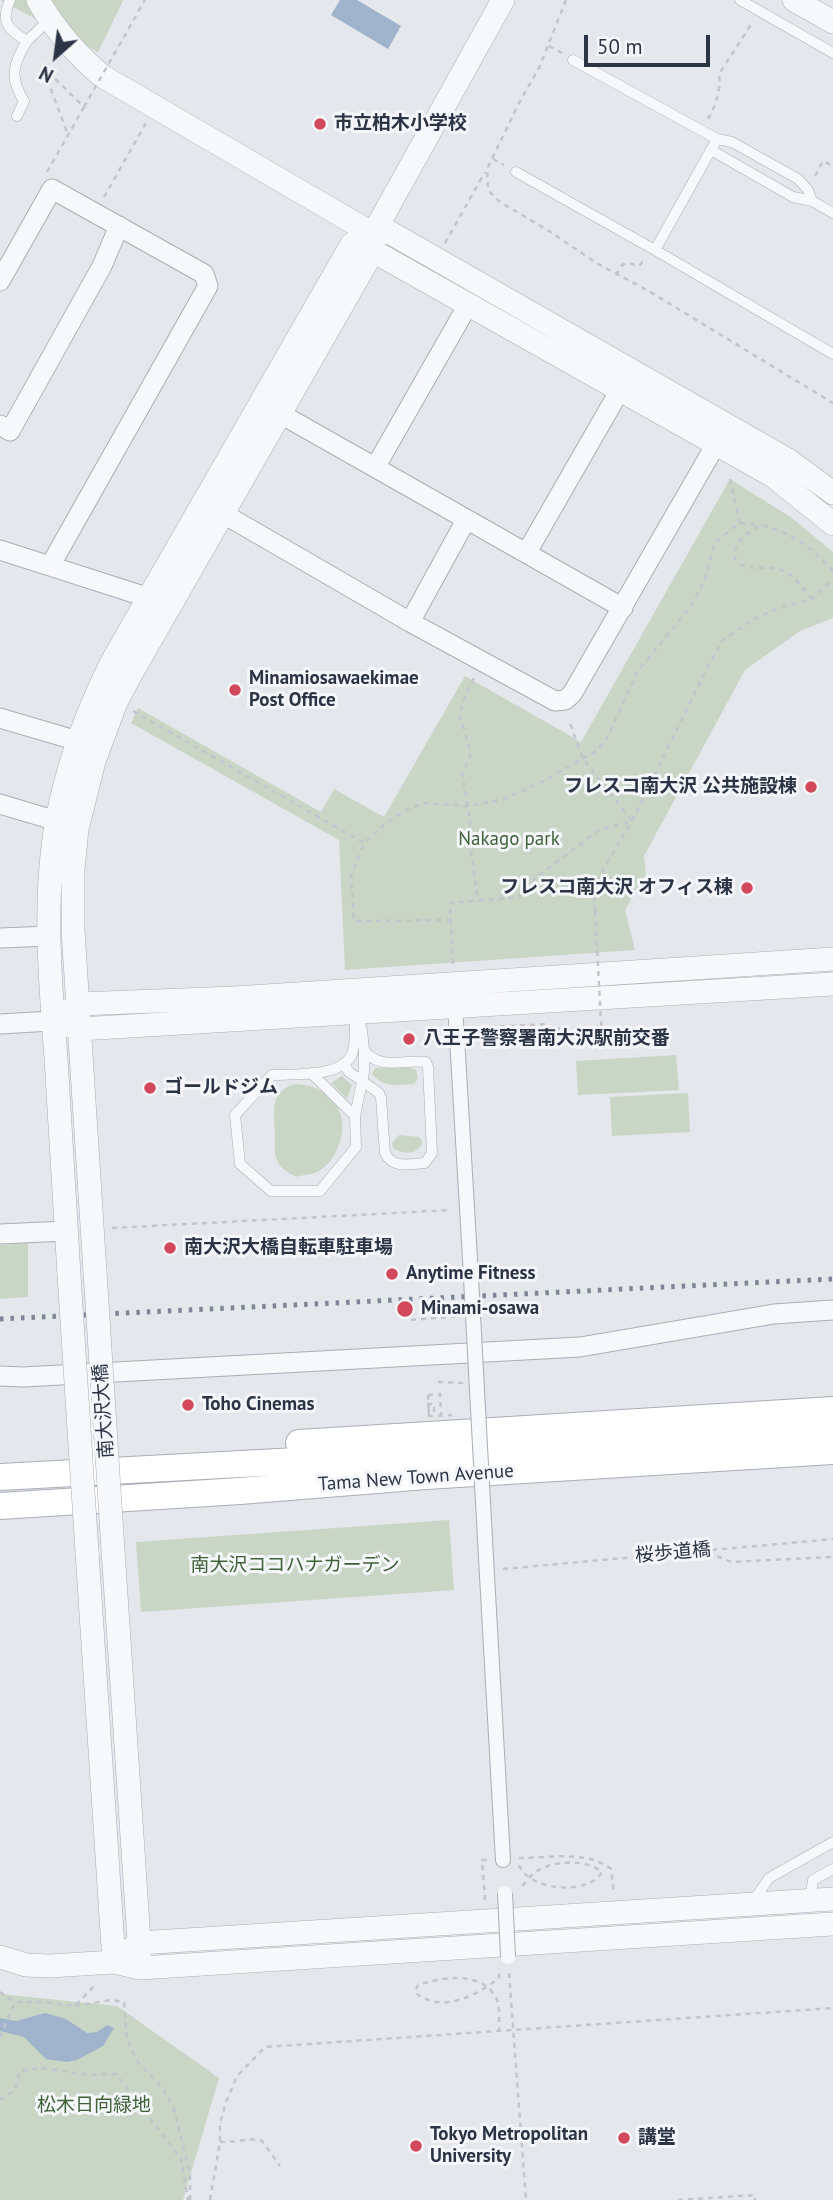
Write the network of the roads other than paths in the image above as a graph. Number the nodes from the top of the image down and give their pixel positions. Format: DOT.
graph roads {
  1 [pos="10,0"];
  2 [pos="503,0"];
  3 [pos="740,0"];
  4 [pos="794,0"];
  5 [pos="44,10"];
  6 [pos="833,22"];
  7 [pos="27,41"];
  8 [pos="833,54"];
  9 [pos="573,60"];
  10 [pos="17,116"];
  11 [pos="717,139"];
  12 [pos="711,150"];
  13 [pos="516,172"];
  14 [pos="812,201"];
  15 [pos="833,213"];
  16 [pos="119,226"];
  17 [pos="373,242"];
  18 [pos="653,249"];
  19 [pos="0,281"];
  20 [pos="469,303"];
  21 [pos="833,354"];
  22 [pos="620,390"];
  23 [pos="279,412"];
  24 [pos="0,425"];
  25 [pos="721,435"];
  26 [pos="376,466"];
  27 [pos="833,493"];
  28 [pos="222,513"];
  29 [pos="466,520"];
  30 [pos="833,524"];
  31 [pos="0,550"];
  32 [pos="527,552"];
  33 [pos="50,566"];
  34 [pos="160,601"];
  35 [pos="623,608"];
  36 [pos="410,622"];
  37 [pos="0,718"];
  38 [pos="78,741"];
  39 [pos="0,804"];
  40 [pos="57,821"];
  41 [pos="50,936"];
  42 [pos="0,939"];
  43 [pos="833,960"];
  44 [pos="833,984"];
  45 [pos="355,1001"];
  46 [pos="78,1004"];
  47 [pos="52,1021"];
  48 [pos="0,1024"];
  49 [pos="457,1025"];
  50 [pos="80,1029"];
  51 [pos="364,1050"];
  52 [pos="344,1063"];
  53 [pos="311,1073"];
  54 [pos="362,1083"];
  55 [pos="355,1116"];
  56 [pos="66,1231"];
  57 [pos="0,1234"];
  58 [pos="833,1310"];
  59 [pos="87,1373"];
  60 [pos="0,1376"];
  61 [pos="833,1410"];
  62 [pos="833,1432"];
  63 [pos="833,1451"];
  64 [pos="238,1464"];
  65 [pos="833,1468"];
  66 [pos="93,1472"];
  67 [pos="0,1477"];
  68 [pos="240,1491"];
  69 [pos="0,1506"];
  70 [pos="833,1842"];
  71 [pos="510,1859"];
  72 [pos="833,1869"];
  73 [pos="505,1897"];
  74 [pos="822,1899"];
  75 [pos="752,1904"];
  76 [pos="833,1924"];
  77 [pos="139,1943"];
  78 [pos="0,1957"];
  79 [pos="508,1957"];
  80 [pos="114,1962"];
  81 [pos="140,1969"];
  1 -- 7 [label="lane"];
  2 -- 17 [label="street"];
  3 -- 8 [label="lane"];
  4 -- 6 [label="street"];
  5 -- 7 [label="lane"];
  5 -- 17 [label="street"];
  7 -- 10 [label="lane"];
  9 -- 11 [label="lane"];
  11 -- 12 [label="lane"];
  11 -- 14 [label="lane"];
  12 -- 14 [label="lane"];
  12 -- 18 [label="lane"];
  13 -- 18 [label="lane"];
  14 -- 15 [label="lane"];
  16 -- 19 [label="street"];
  16 -- 24 [label="street"];
  16 -- 33 [label="street"];
  17 -- 20 [label="street"];
  17 -- 23 [label="street"];
  17 -- 25 [label="street"];
  17 -- 34 [label="street"];
  18 -- 21 [label="lane"];
  20 -- 22 [label="street"];
  20 -- 26 [label="street"];
  22 -- 25 [label="street"];
  22 -- 32 [label="street"];
  23 -- 26 [label="street"];
  23 -- 28 [label="street"];
  25 -- 27 [label="street"];
  25 -- 30 [label="street"];
  25 -- 35 [label="street"];
  26 -- 29 [label="street"];
  28 -- 34 [label="street"];
  28 -- 36 [label="street"];
  29 -- 32 [label="street"];
  29 -- 36 [label="street"];
  31 -- 33 [label="street"];
  32 -- 35 [label="street"];
  33 -- 34 [label="street"];
  34 -- 38 [label="street, 南大沢大橋"];
  34 -- 46 [label="street, 南大沢大橋"];
  35 -- 36 [label="street"];
  37 -- 38 [label="street"];
  38 -- 40 [label="street, 南大沢大橋"];
  39 -- 40 [label="street"];
  40 -- 41 [label="street, 南大沢大橋"];
  41 -- 42 [label="street"];
  41 -- 47 [label="street, 南大沢大橋"];
  43 -- 45 [label="street"];
  44 -- 45 [label="street"];
  45 -- 46 [label="street"];
  45 -- 50 [label="street"];
  45 -- 51 [label="lane"];
  45 -- 52 [label="lane"];
  46 -- 47 [label="street"];
  46 -- 50 [label="street, 南大沢大橋"];
  47 -- 48 [label="street"];
  47 -- 50 [label="street"];
  47 -- 56 [label="street, 南大沢大橋"];
  49 -- 71 [label="street, bridge"];
  50 -- 77 [label="street, 南大沢大橋, bridge"];
  51 -- 54 [label="lane"];
  51 -- 54 [label="lane"];
  52 -- 53 [label="lane"];
  52 -- 54 [label="lane"];
  53 -- 55 [label="lane"];
  53 -- 55 [label="lane"];
  54 -- 55 [label="lane"];
  56 -- 57 [label="street"];
  56 -- 80 [label="street, 南大沢大橋, bridge"];
  58 -- 59 [label="street"];
  59 -- 60 [label="street"];
  59 -- 66 [label="street"];
  61 -- 64 [label="main road"];
  62 -- 64 [label="main road, Tama New Town Avenue"];
  63 -- 68 [label="main road, Tama New Town Avenue"];
  64 -- 66 [label="main road, Tama New Town Avenue"];
  65 -- 68 [label="main road"];
  66 -- 67 [label="main road, Tama New Town Avenue"];
  68 -- 69 [label="main road, Tama New Town Avenue"];
  70 -- 75 [label="lane"];
  72 -- 74 [label="lane"];
  73 -- 79 [label="street, bridge"];
  74 -- 75 [label="street"];
  75 -- 77 [label="street"];
  76 -- 81 [label="street"];
  77 -- 80 [label="street"];
  77 -- 81 [label="street, 南大沢大橋"];
  78 -- 80 [label="street"];
  80 -- 81 [label="street"];
}
